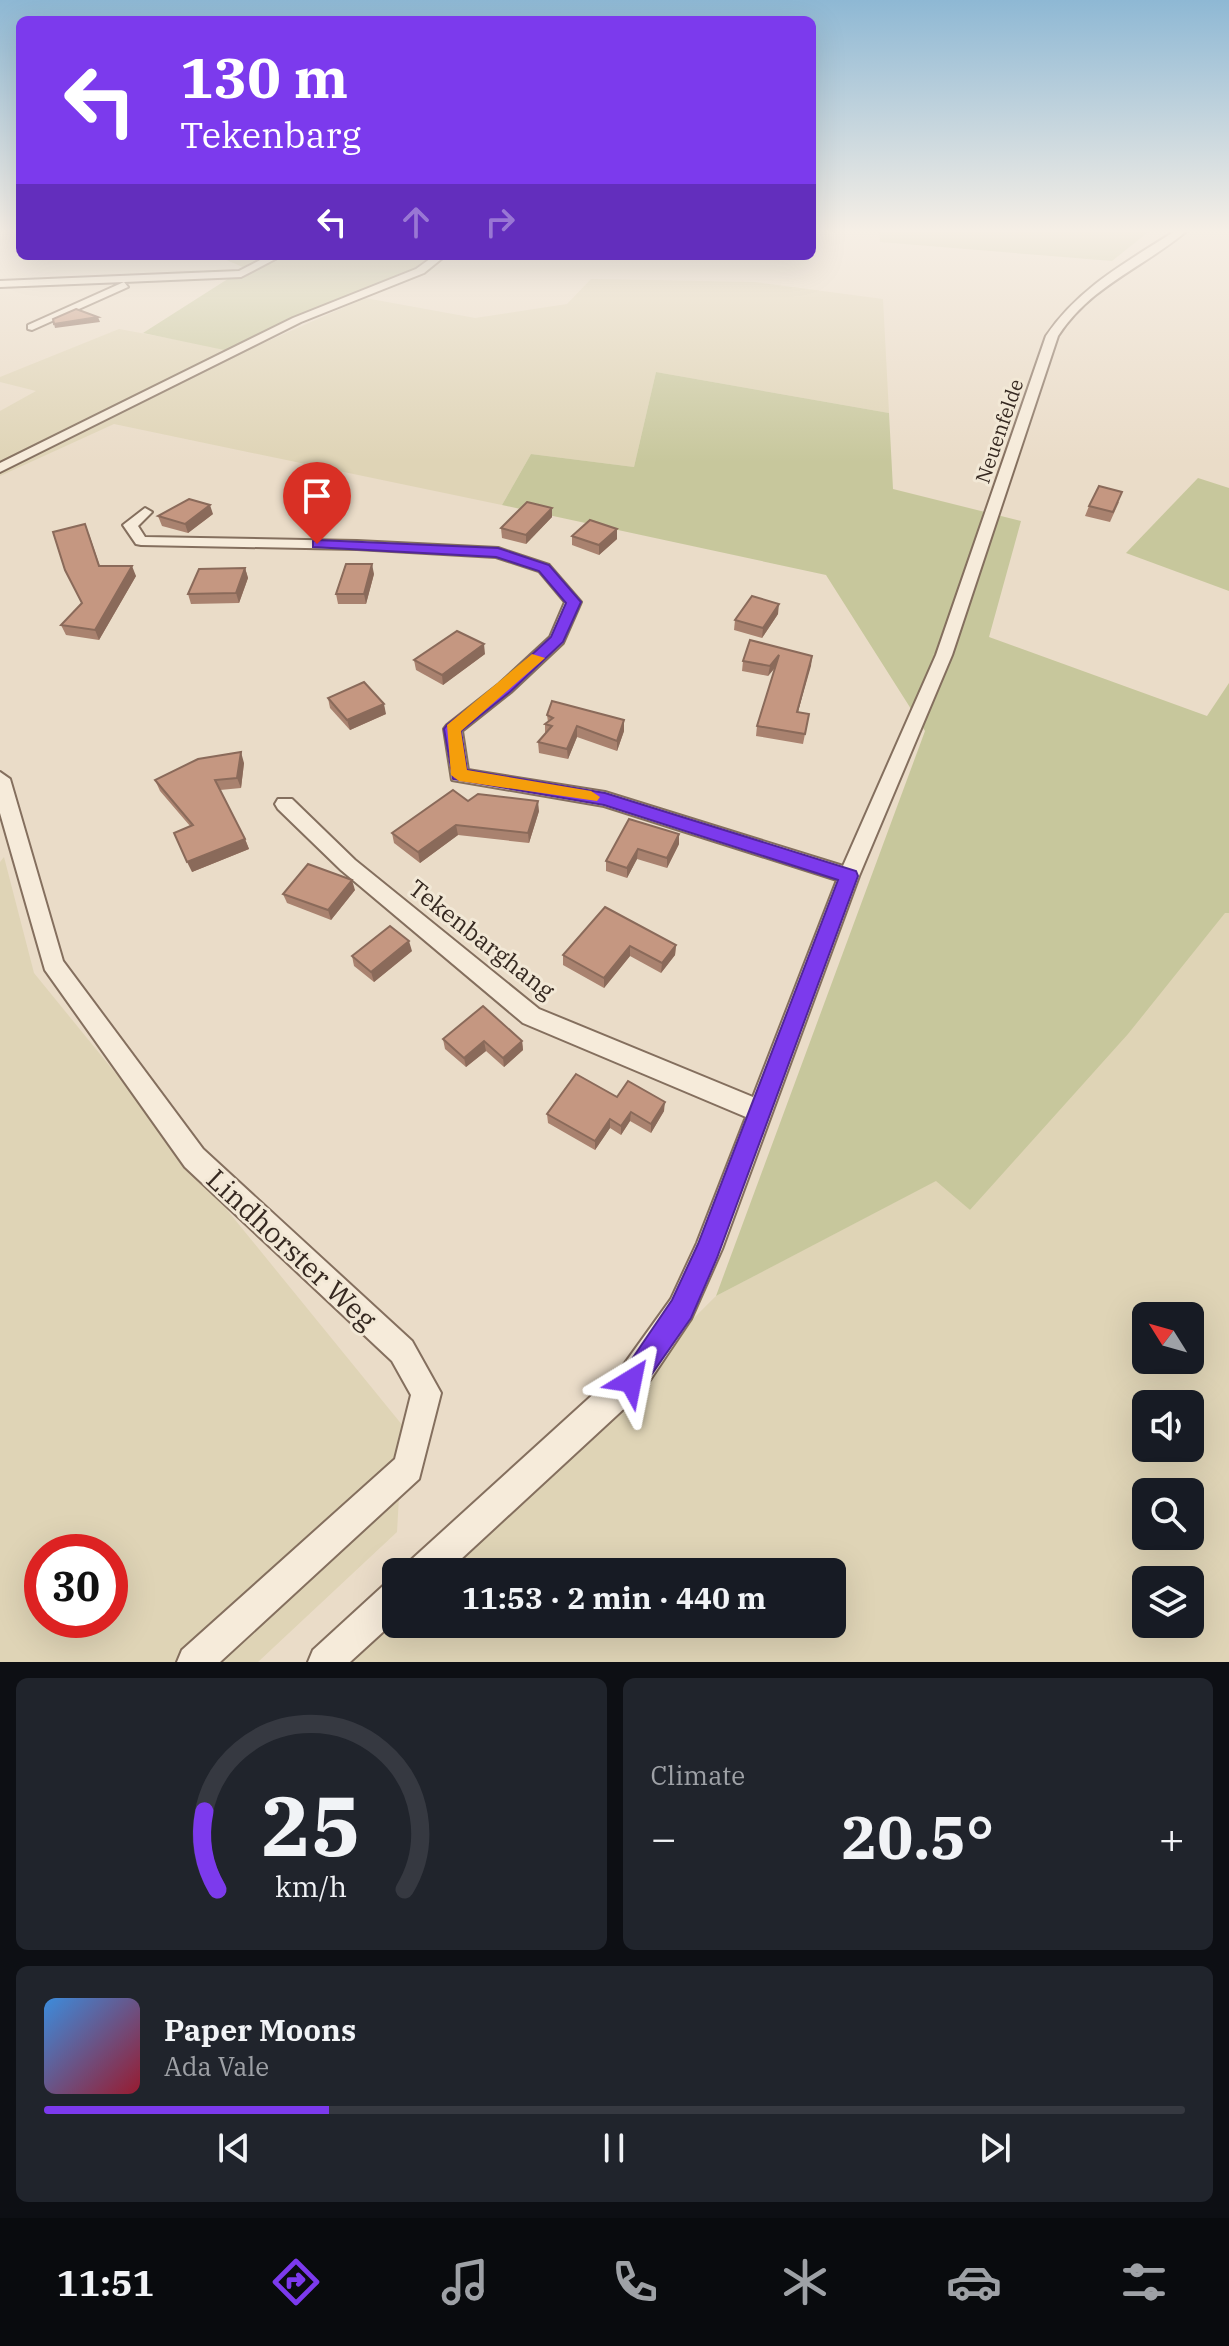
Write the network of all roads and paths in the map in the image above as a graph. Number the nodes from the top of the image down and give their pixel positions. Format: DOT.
graph roads {
  1 [pos="77,307"];
  2 [pos="331,307"];
  3 [pos="1073,307"];
  4 [pos="32,327"];
  5 [pos="0,468"];
  6 [pos="145,512"];
  7 [pos="0,779"];
  8 [pos="285,804"];
  9 [pos="849,876"];
  10 [pos="760,1111"];
  11 [pos="438,1558"];
  12 [pos="382,1610"];
  13 [pos="194,1662"];
  14 [pos="325,1662"];
  1 -- 4 [label="street"];
  2 -- 5 [label="street"];
  3 -- 9 [label="street, Neuenfelde"];
  6 -- 9 [label="street"];
  7 -- 13 [label="street, Lindhorster Weg"];
  8 -- 10 [label="street, Tekenbarghang"];
  9 -- 10 [label="street, Neuenfelde"];
  10 -- 11 [label="street, Neuenfelde"];
  12 -- 14 [label="street"];
}
